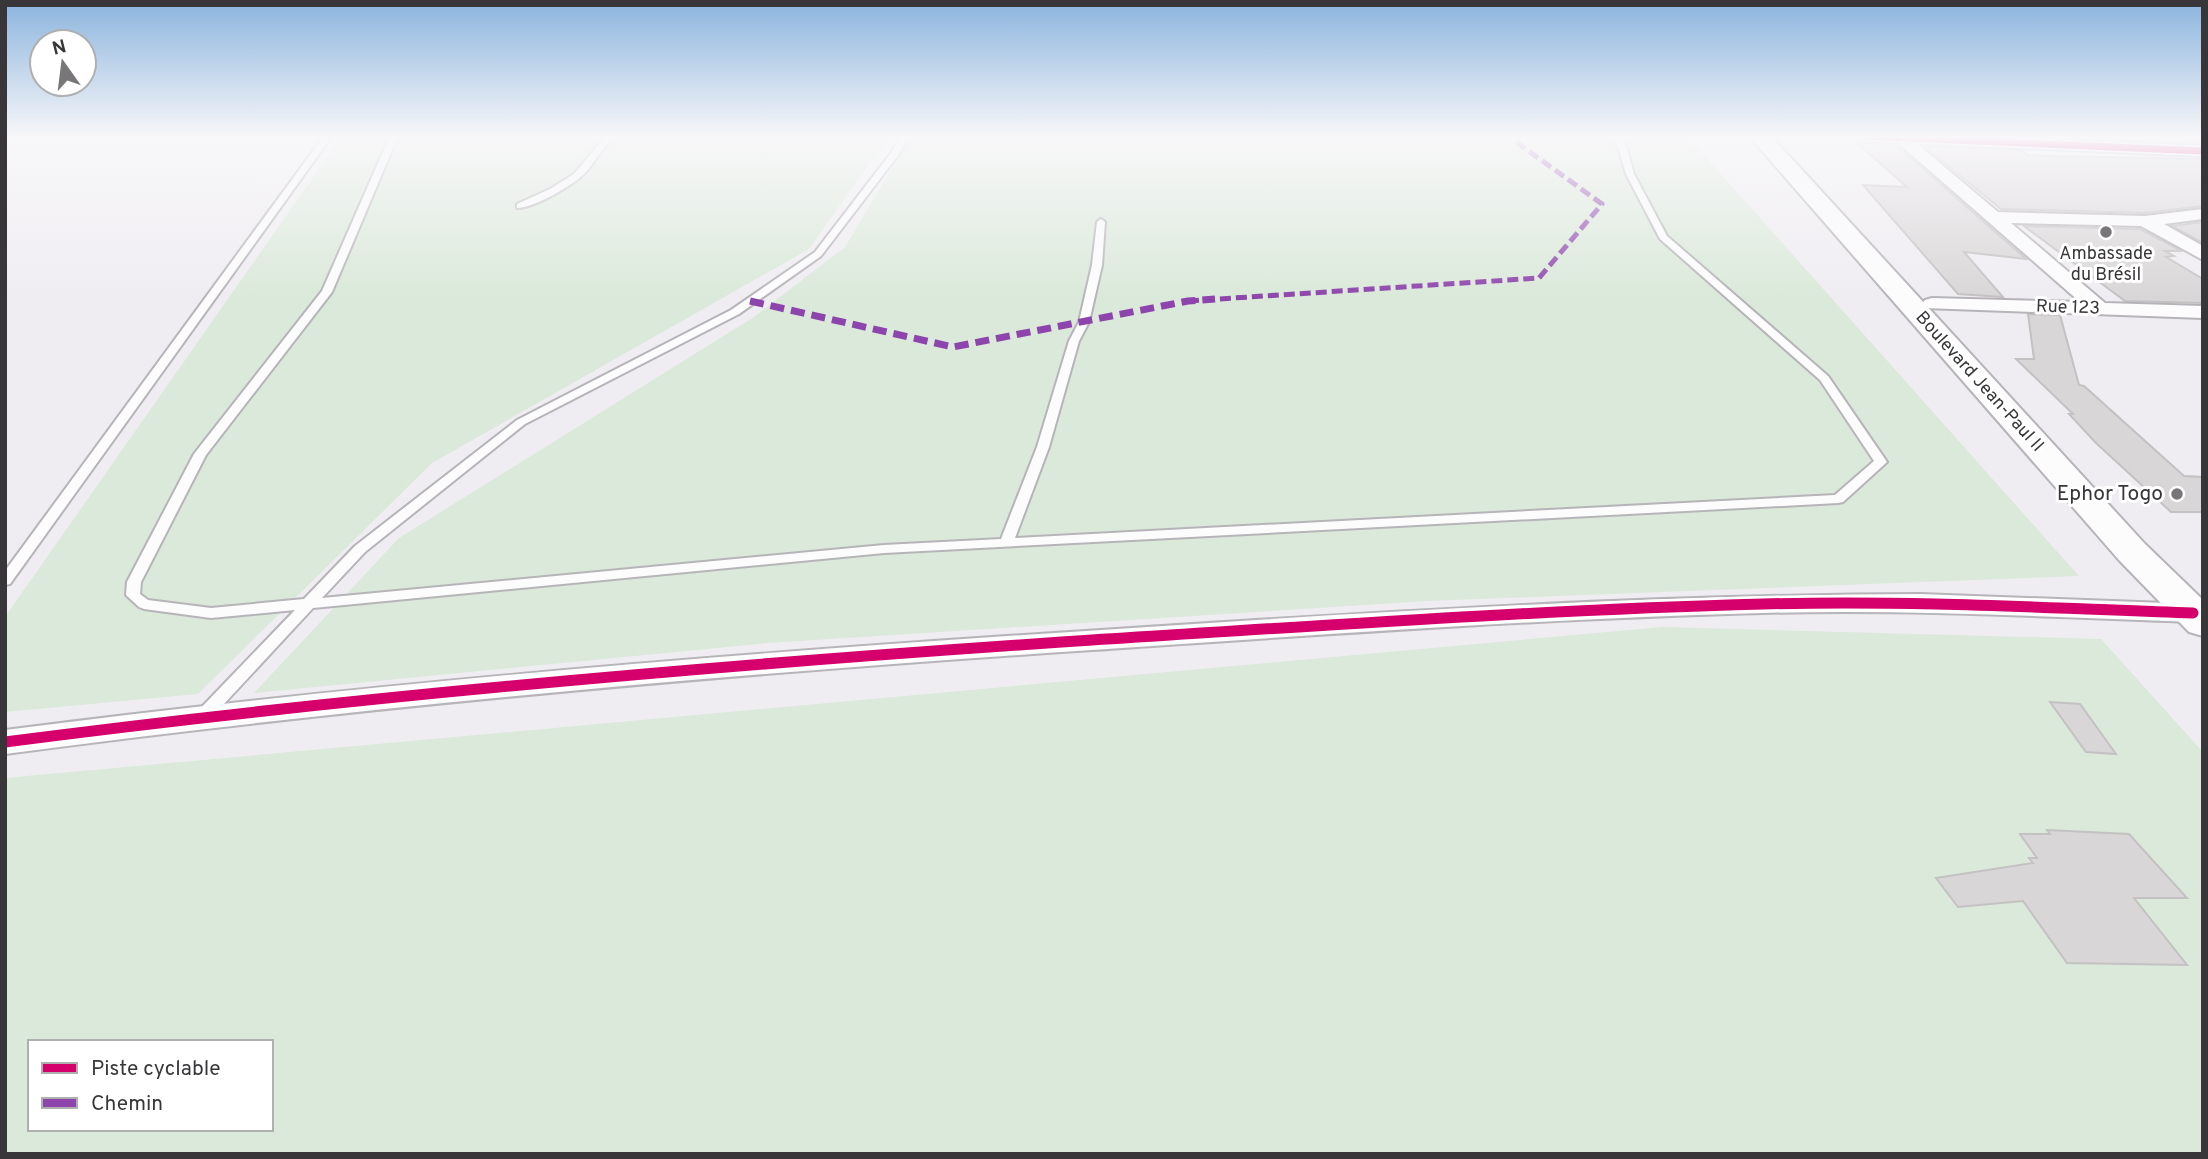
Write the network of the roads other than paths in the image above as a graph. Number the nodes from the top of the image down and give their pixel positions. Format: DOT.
graph roads {
  1 [pos="289,190"];
  2 [pos="371,190"];
  3 [pos="552,190"];
  4 [pos="867,190"];
  5 [pos="1638,190"];
  6 [pos="1808,190"];
  7 [pos="1826,190"];
  8 [pos="1964,190"];
  9 [pos="520,206"];
  10 [pos="2203,214"];
  11 [pos="1996,217"];
  12 [pos="2145,221"];
  13 [pos="1101,222"];
  14 [pos="2203,254"];
  15 [pos="1932,304"];
  16 [pos="2100,309"];
  17 [pos="2203,312"];
  18 [pos="1006,543"];
  19 [pos="5,581"];
  20 [pos="308,603"];
  21 [pos="2200,610"];
  22 [pos="203,716"];
  23 [pos="5,723"];
  24 [pos="117,727"];
  25 [pos="5,742"];
  1 -- 19 [label="lane"];
  2 -- 20 [label="lane"];
  3 -- 9 [label="lane"];
  4 -- 20 [label="lane"];
  5 -- 18 [label="lane"];
  6 -- 21 [label="main road, Boulevard Jean-Paul II"];
  7 -- 15 [label="main road, Boulevard Jean-Paul II"];
  8 -- 11 [label="street"];
  10 -- 12 [label="street"];
  11 -- 12 [label="street"];
  11 -- 16 [label="street"];
  12 -- 14 [label="street"];
  13 -- 18 [label="lane"];
  15 -- 16 [label="street, Rue 123"];
  15 -- 21 [label="main road, Boulevard Jean-Paul II"];
  16 -- 17 [label="street, Rue 123"];
  18 -- 20 [label="lane"];
  20 -- 22 [label="lane"];
  21 -- 22 [label="street"];
  22 -- 24 [label="street"];
  23 -- 24 [label="street"];
  24 -- 25 [label="street"];
}
